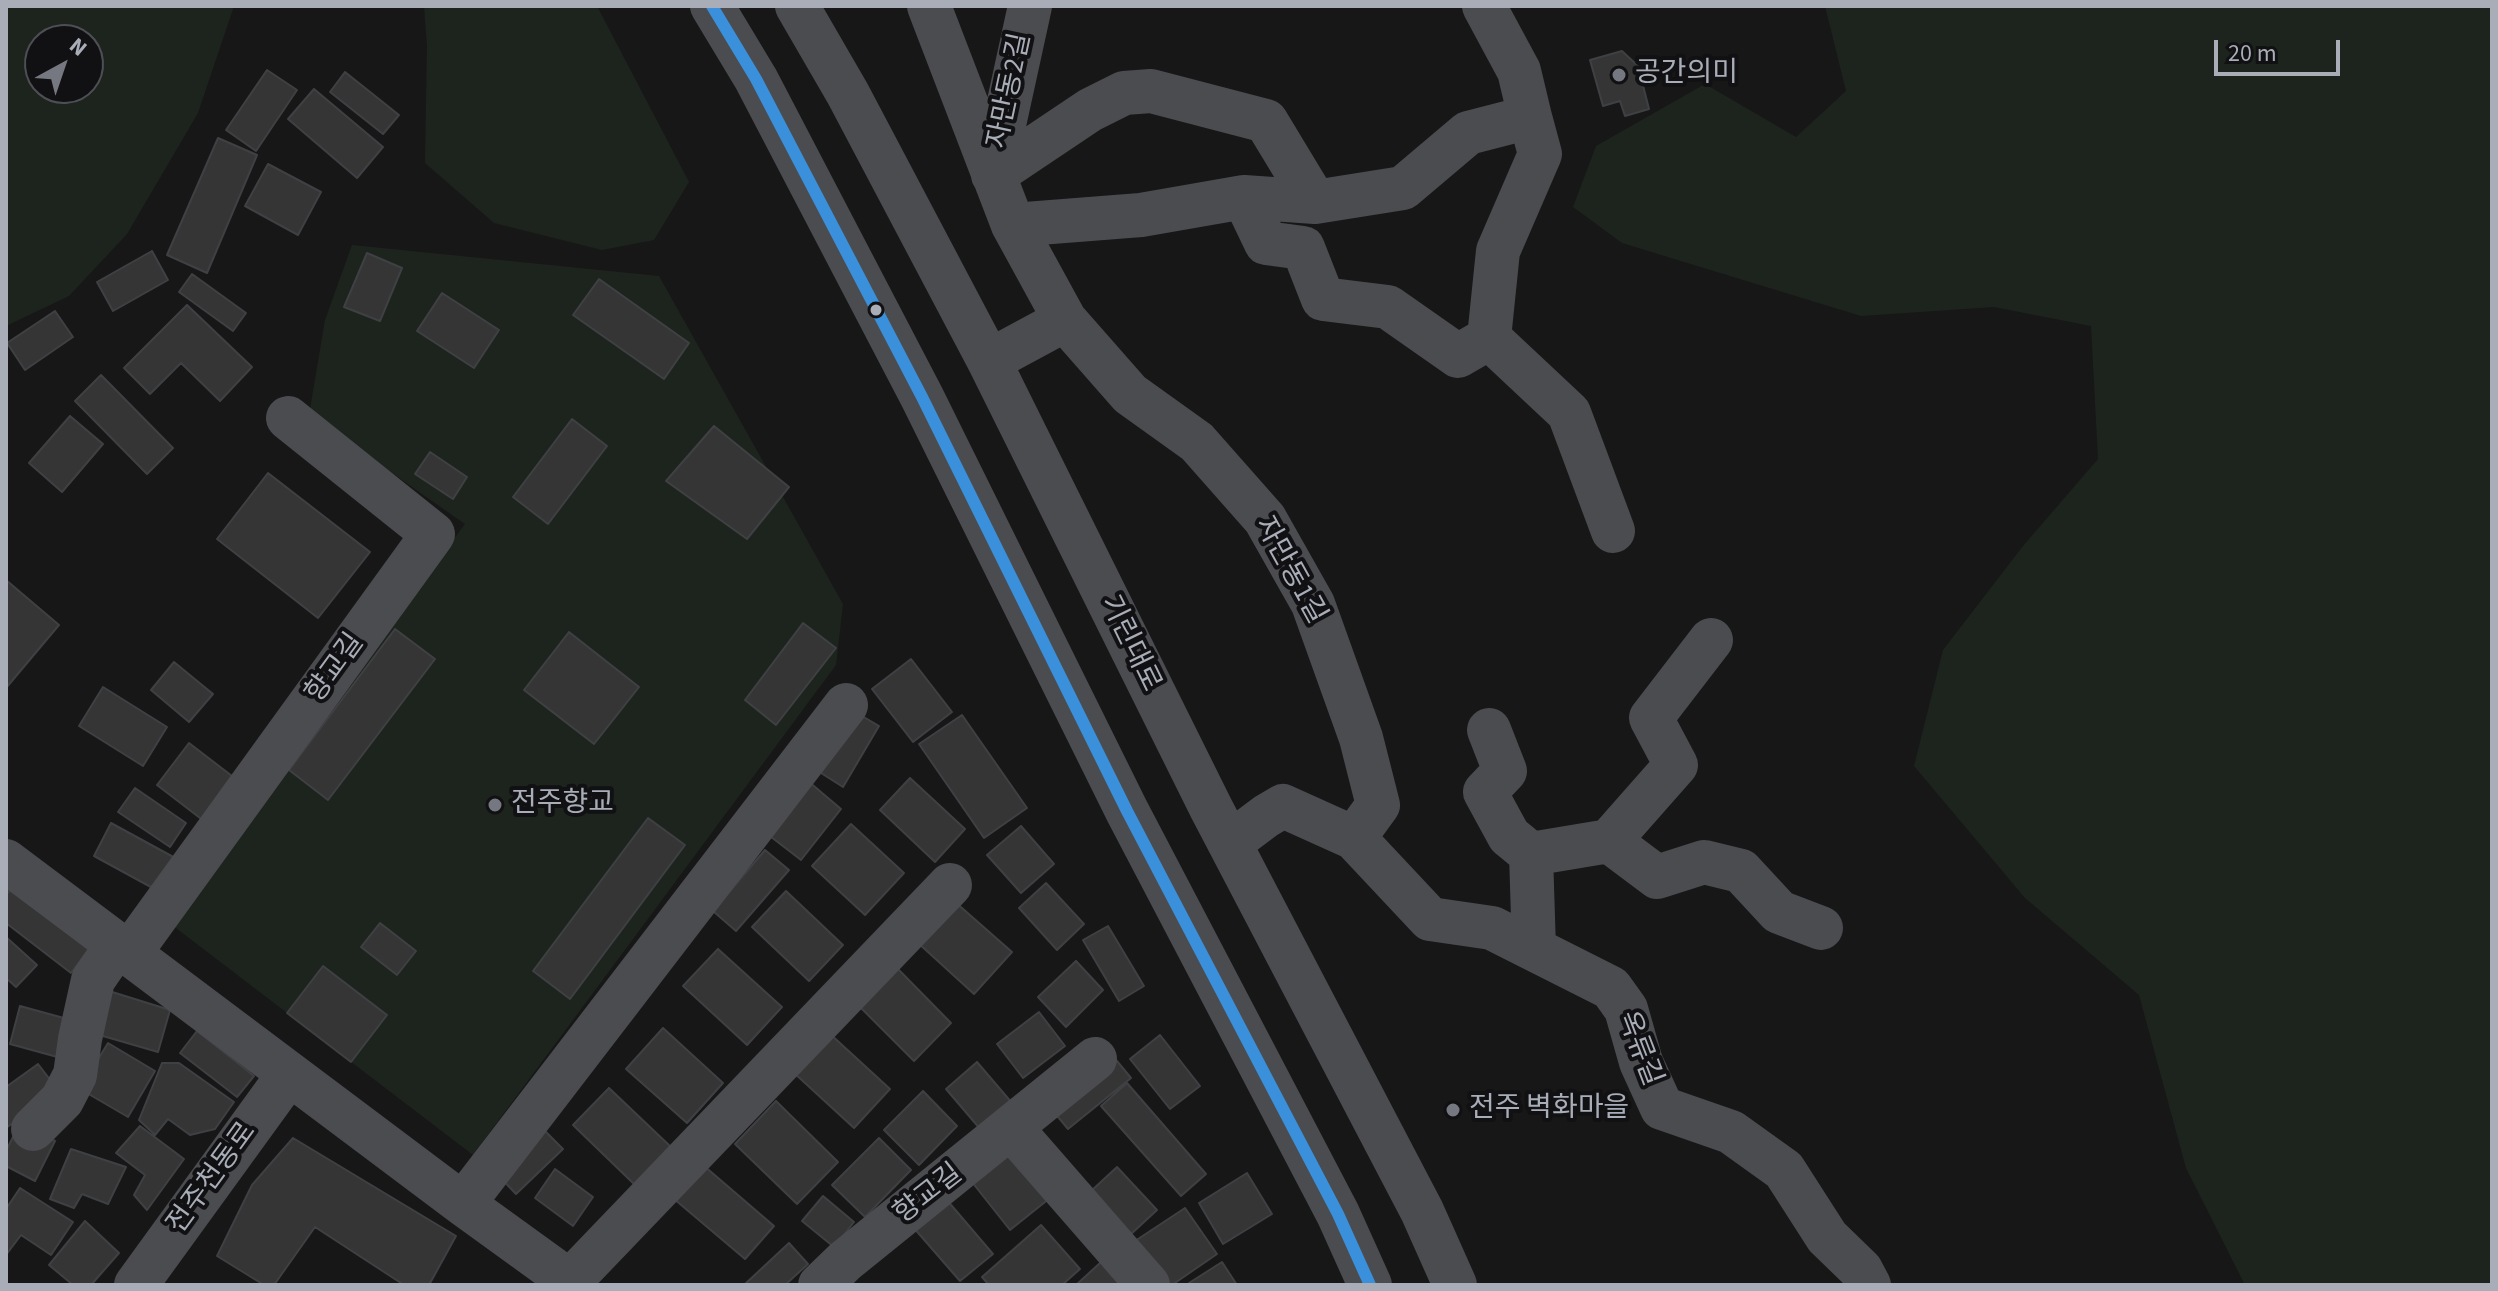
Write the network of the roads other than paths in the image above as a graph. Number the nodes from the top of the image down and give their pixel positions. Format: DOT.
graph roads {
  1 [pos="712,6"];
  2 [pos="797,6"];
  3 [pos="929,6"];
  4 [pos="1030,6"];
  5 [pos="1484,6"];
  6 [pos="1530,117"];
  7 [pos="993,175"];
  8 [pos="1244,197"];
  9 [pos="1315,202"];
  10 [pos="1013,225"];
  11 [pos="1065,320"];
  12 [pos="1489,338"];
  13 [pos="989,361"];
  14 [pos="288,418"];
  15 [pos="1613,531"];
  16 [pos="1711,640"];
  17 [pos="846,705"];
  18 [pos="1489,730"];
  19 [pos="1354,838"];
  20 [pos="1609,841"];
  21 [pos="1230,843"];
  22 [pos="1531,854"];
  23 [pos="6,861"];
  24 [pos="950,885"];
  25 [pos="1821,928"];
  26 [pos="1534,949"];
  27 [pos="123,950"];
  28 [pos="1095,1059"];
  29 [pos="289,1074"];
  30 [pos="33,1129"];
  31 [pos="1012,1129"];
  32 [pos="463,1204"];
  33 [pos="846,1277"];
  34 [pos="573,1283"];
  35 [pos="136,1285"];
  36 [pos="1148,1285"];
  37 [pos="1370,1285"];
  38 [pos="1455,1285"];
  39 [pos="1869,1285"];
  1 -- 37 [label="street"];
  2 -- 13 [label="street, 기린대로"];
  3 -- 7 [label="street, 자만동1길"];
  4 -- 7 [label="street, 자만동2길"];
  5 -- 6 [label="street"];
  6 -- 9 [label="street"];
  6 -- 12 [label="street"];
  7 -- 9 [label="street"];
  7 -- 10 [label="street, 자만동1길"];
  8 -- 9 [label="street"];
  8 -- 10 [label="street"];
  8 -- 12 [label="street"];
  10 -- 11 [label="street, 자만동1길"];
  11 -- 13 [label="street"];
  11 -- 19 [label="street, 자만동1길"];
  12 -- 15 [label="street"];
  13 -- 21 [label="street, 기린대로"];
  14 -- 27 [label="street, 향교길"];
  16 -- 20 [label="street"];
  17 -- 32 [label="street"];
  18 -- 22 [label="street"];
  19 -- 21 [label="street, 옥류길"];
  19 -- 26 [label="street, 옥류길"];
  20 -- 22 [label="street"];
  20 -- 25 [label="street"];
  21 -- 38 [label="street, 기린대로"];
  22 -- 26 [label="street"];
  23 -- 27 [label="street"];
  24 -- 34 [label="street"];
  26 -- 39 [label="street, 옥류길"];
  27 -- 29 [label="street"];
  27 -- 30 [label="street"];
  28 -- 31 [label="street, 향교길"];
  29 -- 32 [label="street"];
  29 -- 35 [label="street, 전주천동로"];
  31 -- 33 [label="street, 향교길"];
  31 -- 36 [label="street"];
  32 -- 34 [label="street"];
}
